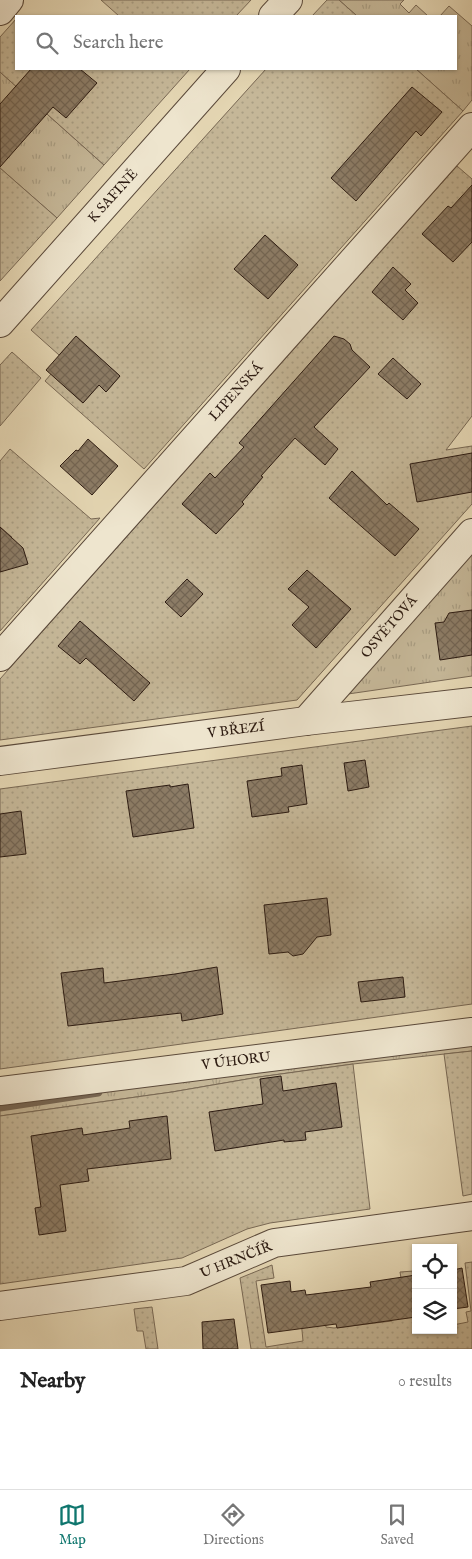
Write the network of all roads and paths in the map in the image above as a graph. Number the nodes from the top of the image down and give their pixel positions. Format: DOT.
graph roads {
  1 [pos="9,0"];
  2 [pos="288,0"];
  3 [pos="0,11"];
  4 [pos="274,15"];
  5 [pos="225,70"];
  6 [pos="472,127"];
  7 [pos="0,323"];
  8 [pos="472,533"];
  9 [pos="0,658"];
  10 [pos="472,702"];
  11 [pos="306,721"];
  12 [pos="0,761"];
  13 [pos="472,1032"];
  14 [pos="0,1091"];
  15 [pos="472,1216"];
  16 [pos="0,1306"];
  1 -- 3 [label="street"];
  2 -- 4 [label="street"];
  5 -- 7 [label="street, K SAFINĚ"];
  6 -- 9 [label="street, LIPENSKÁ"];
  8 -- 11 [label="street, OSVĚTOVÁ"];
  10 -- 11 [label="street, V BŘEZÍ"];
  11 -- 12 [label="street, V BŘEZÍ"];
  13 -- 14 [label="street, V ÚHORU"];
  15 -- 16 [label="street, U HRNČÍŘ"];
}
